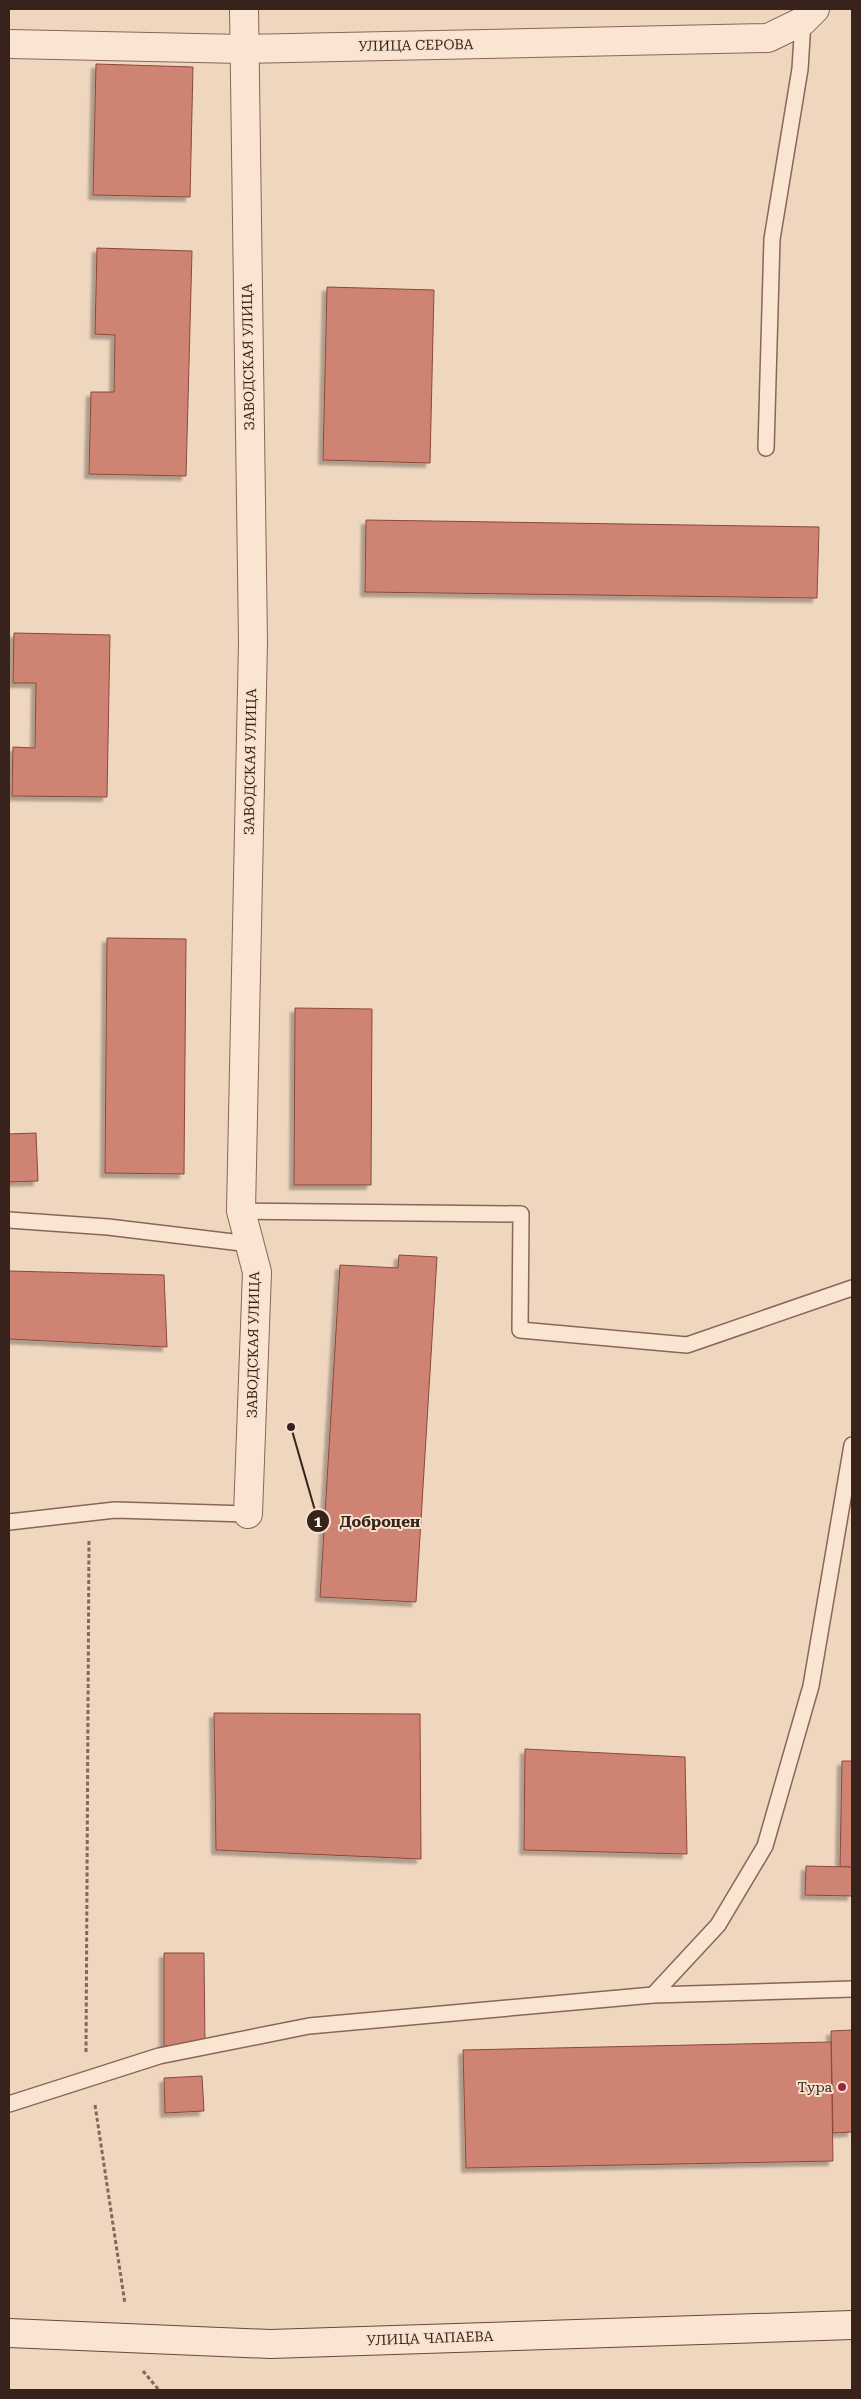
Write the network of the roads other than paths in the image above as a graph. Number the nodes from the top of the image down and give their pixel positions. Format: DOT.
graph roads {
  1 [pos="244,9"];
  2 [pos="809,15"];
  3 [pos="9,44"];
  4 [pos="243,48"];
  5 [pos="766,448"];
  6 [pos="241,1211"];
  7 [pos="9,1220"];
  8 [pos="250,1244"];
  9 [pos="852,1288"];
  10 [pos="852,1445"];
  11 [pos="248,1514"];
  12 [pos="9,1522"];
  13 [pos="852,1989"];
  14 [pos="652,1995"];
  15 [pos="9,2104"];
  16 [pos="852,2325"];
  17 [pos="9,2333"];
  1 -- 4 [label="street, ЗАВОДСКАЯ УЛИЦА"];
  2 -- 4 [label="street, УЛИЦА СЕРОВА"];
  2 -- 5 [label="lane"];
  3 -- 4 [label="street, УЛИЦА СЕРОВА"];
  4 -- 6 [label="street, ЗАВОДСКАЯ УЛИЦА"];
  6 -- 8 [label="street, ЗАВОДСКАЯ УЛИЦА"];
  6 -- 9 [label="lane"];
  7 -- 8 [label="lane"];
  8 -- 11 [label="street, ЗАВОДСКАЯ УЛИЦА"];
  10 -- 14 [label="lane"];
  11 -- 12 [label="lane"];
  13 -- 14 [label="lane"];
  14 -- 15 [label="lane"];
  16 -- 17 [label="street, УЛИЦА ЧАПАЕВА"];
}
